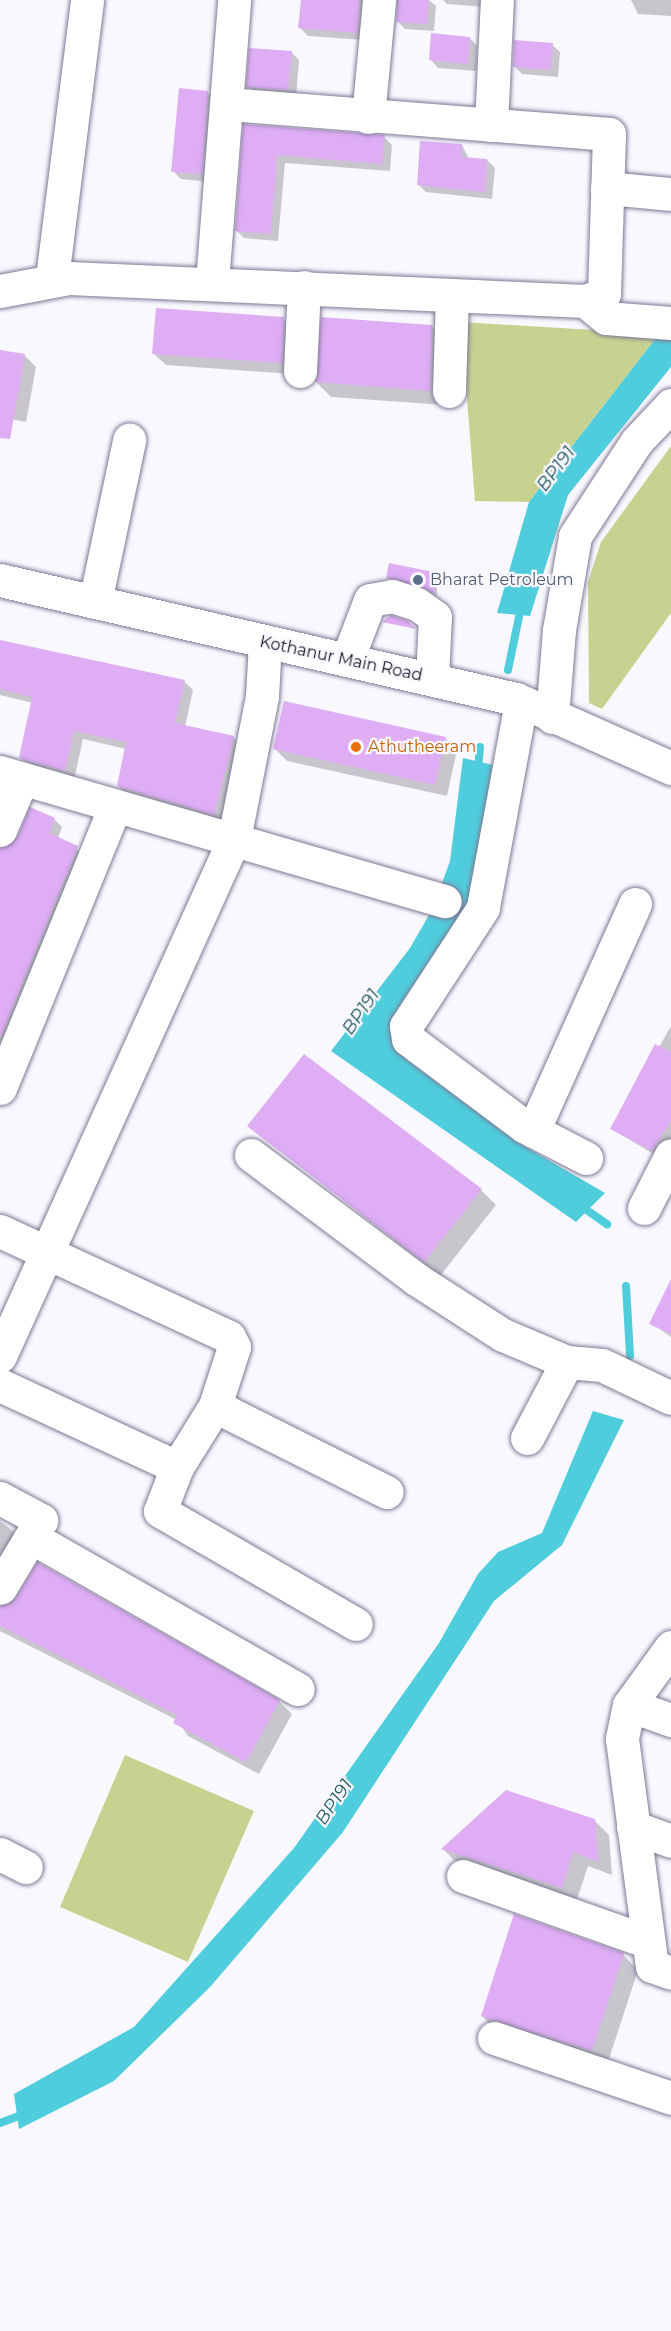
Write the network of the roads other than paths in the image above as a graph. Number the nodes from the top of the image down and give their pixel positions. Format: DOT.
graph roads {
  1 [pos="87,0"];
  2 [pos="234,0"];
  3 [pos="379,0"];
  4 [pos="497,0"];
  5 [pos="227,104"];
  6 [pos="368,117"];
  7 [pos="491,125"];
  8 [pos="607,188"];
  9 [pos="671,194"];
  10 [pos="52,278"];
  11 [pos="212,282"];
  12 [pos="304,287"];
  13 [pos="0,291"];
  14 [pos="452,295"];
  15 [pos="585,301"];
  16 [pos="670,322"];
  17 [pos="300,371"];
  18 [pos="449,391"];
  19 [pos="671,405"];
  20 [pos="129,440"];
  21 [pos="0,580"];
  22 [pos="95,602"];
  23 [pos="265,642"];
  24 [pos="347,660"];
  25 [pos="432,679"];
  26 [pos="521,702"];
  27 [pos="552,717"];
  28 [pos="671,768"];
  29 [pos="11,776"];
  30 [pos="114,808"];
  31 [pos="0,830"];
  32 [pos="234,839"];
  33 [pos="446,901"];
  34 [pos="635,904"];
  35 [pos="0,1088"];
  36 [pos="533,1131"];
  37 [pos="251,1155"];
  38 [pos="671,1155"];
  39 [pos="586,1158"];
  40 [pos="644,1208"];
  41 [pos="0,1231"];
  42 [pos="48,1248"];
  43 [pos="0,1356"];
  44 [pos="567,1362"];
  45 [pos="0,1385"];
  46 [pos="671,1398"];
  47 [pos="215,1406"];
  48 [pos="527,1438"];
  49 [pos="177,1467"];
  50 [pos="387,1492"];
  51 [pos="0,1498"];
  52 [pos="31,1537"];
  53 [pos="0,1588"];
  54 [pos="356,1624"];
  55 [pos="671,1647"];
  56 [pos="298,1689"];
  57 [pos="629,1705"];
  58 [pos="671,1720"];
  59 [pos="633,1827"];
  60 [pos="671,1841"];
  61 [pos="463,1876"];
  62 [pos="648,1942"];
  63 [pos="671,1973"];
  64 [pos="494,2038"];
  65 [pos="671,2098"];
  1 -- 10 [label="street"];
  2 -- 5 [label="street"];
  3 -- 6 [label="street"];
  4 -- 7 [label="street"];
  5 -- 6 [label="street"];
  5 -- 11 [label="street"];
  6 -- 7 [label="street"];
  7 -- 8 [label="street"];
  8 -- 9 [label="street"];
  8 -- 15 [label="street"];
  10 -- 11 [label="street"];
  10 -- 13 [label="street"];
  11 -- 12 [label="street"];
  12 -- 14 [label="street"];
  12 -- 17 [label="street"];
  14 -- 15 [label="street"];
  14 -- 18 [label="street"];
  15 -- 16 [label="street"];
  19 -- 27 [label="street"];
  20 -- 22 [label="street"];
  21 -- 22 [label="street, Kothanur Main Road"];
  22 -- 23 [label="street, Kothanur Main Road"];
  23 -- 24 [label="street, Kothanur Main Road"];
  23 -- 32 [label="street"];
  24 -- 25 [label="street, Kothanur Main Road"];
  24 -- 25 [label="street"];
  25 -- 26 [label="street, Kothanur Main Road"];
  26 -- 27 [label="street, Kothanur Main Road"];
  26 -- 36 [label="street"];
  27 -- 28 [label="street, Kothanur Main Road"];
  29 -- 30 [label="street"];
  29 -- 31 [label="street"];
  30 -- 32 [label="street"];
  30 -- 35 [label="street"];
  32 -- 33 [label="street"];
  32 -- 42 [label="street"];
  34 -- 36 [label="street"];
  36 -- 39 [label="street"];
  37 -- 44 [label="street"];
  38 -- 40 [label="street"];
  41 -- 42 [label="street"];
  42 -- 43 [label="street"];
  42 -- 47 [label="street"];
  44 -- 46 [label="street"];
  44 -- 48 [label="street"];
  45 -- 49 [label="street"];
  47 -- 49 [label="street"];
  47 -- 50 [label="street"];
  49 -- 54 [label="street"];
  51 -- 52 [label="street"];
  52 -- 53 [label="street"];
  52 -- 56 [label="street"];
  55 -- 57 [label="street"];
  57 -- 58 [label="street"];
  57 -- 59 [label="street"];
  59 -- 60 [label="street"];
  59 -- 62 [label="street"];
  61 -- 62 [label="street"];
  62 -- 63 [label="street"];
  64 -- 65 [label="street"];
}
